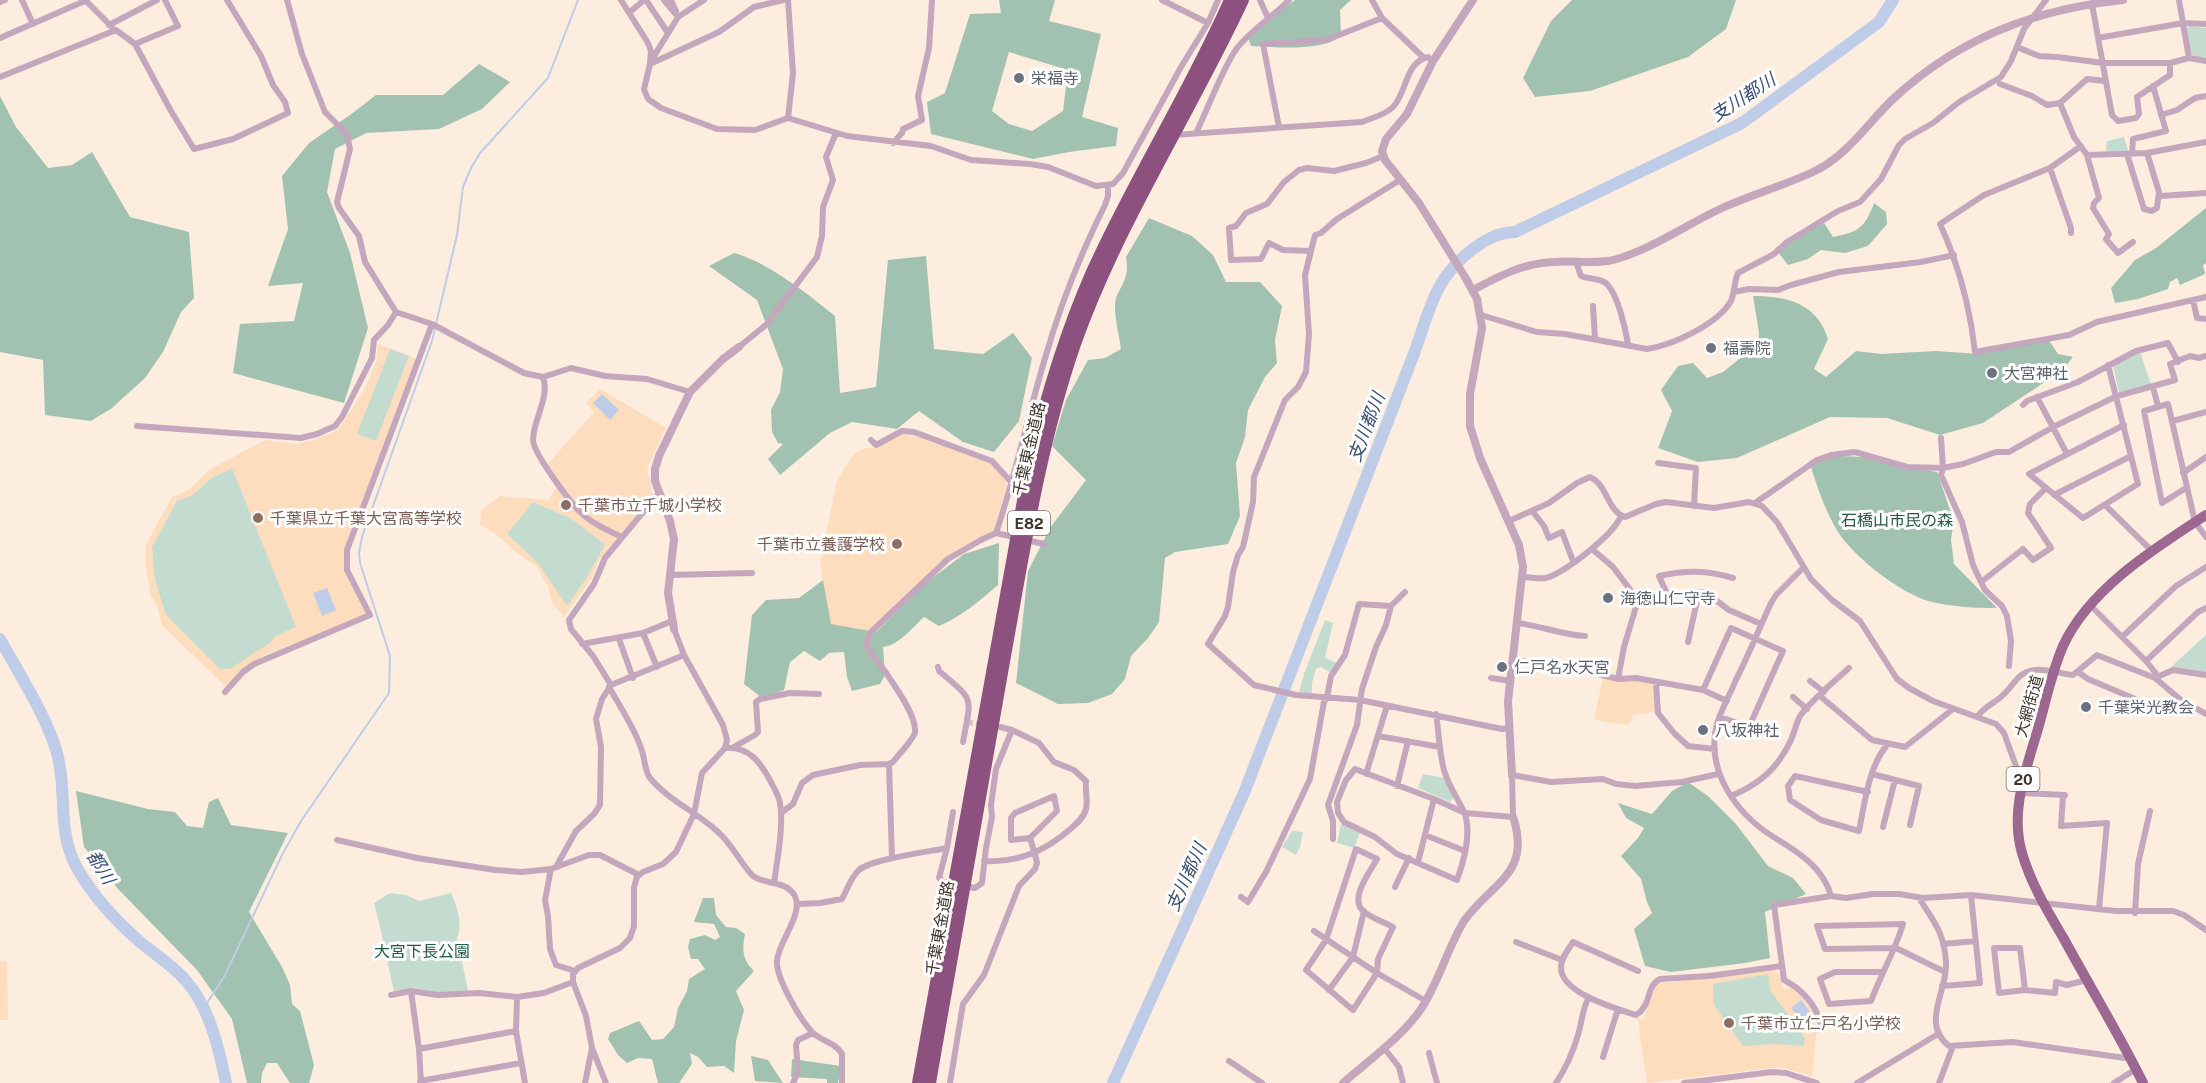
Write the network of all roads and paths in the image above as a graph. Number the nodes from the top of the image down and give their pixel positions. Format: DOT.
graph roads {
  1 [pos="5,0"];
  2 [pos="22,0"];
  3 [pos="86,0"];
  4 [pos="157,0"];
  5 [pos="165,0"];
  6 [pos="227,0"];
  7 [pos="287,0"];
  8 [pos="621,0"];
  9 [pos="645,0"];
  10 [pos="664,0"];
  11 [pos="671,0"];
  12 [pos="688,0"];
  13 [pos="704,0"];
  14 [pos="783,0"];
  15 [pos="788,0"];
  16 [pos="932,0"];
  17 [pos="1161,0"];
  18 [pos="1218,0"];
  19 [pos="1230,0"];
  20 [pos="1243,0"];
  21 [pos="1260,0"];
  22 [pos="1289,0"];
  23 [pos="1372,0"];
  24 [pos="1473,0"];
  25 [pos="2046,0"];
  26 [pos="2123,0"];
  27 [pos="2179,0"];
  28 [pos="0,2"];
  29 [pos="2092,4"];
  30 [pos="692,7"];
  31 [pos="630,12"];
  32 [pos="678,17"];
  33 [pos="1268,18"];
  34 [pos="1382,18"];
  35 [pos="2030,20"];
  36 [pos="1208,22"];
  37 [pos="2183,23"];
  38 [pos="33,24"];
  39 [pos="2206,24"];
  40 [pos="110,25"];
  41 [pos="116,30"];
  42 [pos="668,33"];
  43 [pos="0,38"];
  44 [pos="2098,38"];
  45 [pos="135,44"];
  46 [pos="2018,46"];
  47 [pos="2189,58"];
  48 [pos="1428,59"];
  49 [pos="2206,61"];
  50 [pos="2103,63"];
  51 [pos="2170,63"];
  52 [pos="650,64"];
  53 [pos="0,77"];
  54 [pos="2105,81"];
  55 [pos="2000,84"];
  56 [pos="2153,86"];
  57 [pos="2206,96"];
  58 [pos="2060,103"];
  59 [pos="2162,115"];
  60 [pos="788,118"];
  61 [pos="1278,127"];
  62 [pos="836,134"];
  63 [pos="1196,134"];
  64 [pos="1143,137"];
  65 [pos="2206,142"];
  66 [pos="893,143"];
  67 [pos="2081,146"];
  68 [pos="2147,153"];
  69 [pos="2129,154"];
  70 [pos="2087,155"];
  71 [pos="1383,156"];
  72 [pos="2050,168"];
  73 [pos="1400,180"];
  74 [pos="1108,185"];
  75 [pos="2206,193"];
  76 [pos="2160,196"];
  77 [pos="2071,233"];
  78 [pos="2133,242"];
  79 [pos="1310,251"];
  80 [pos="1953,255"];
  81 [pos="1576,262"];
  82 [pos="1473,290"];
  83 [pos="1734,292"];
  84 [pos="2206,297"];
  85 [pos="2193,300"];
  86 [pos="1593,306"];
  87 [pos="396,312"];
  88 [pos="1481,315"];
  89 [pos="2206,320"];
  90 [pos="432,324"];
  91 [pos="1595,338"];
  92 [pos="1628,345"];
  93 [pos="740,347"];
  94 [pos="2206,356"];
  95 [pos="2178,362"];
  96 [pos="2108,364"];
  97 [pos="543,376"];
  98 [pos="2152,387"];
  99 [pos="690,392"];
  100 [pos="2117,396"];
  101 [pos="2037,397"];
  102 [pos="2023,405"];
  103 [pos="2158,406"];
  104 [pos="2206,412"];
  105 [pos="2173,422"];
  106 [pos="2124,424"];
  107 [pos="137,426"];
  108 [pos="2053,427"];
  109 [pos="1941,438"];
  110 [pos="871,441"];
  111 [pos="2067,454"];
  112 [pos="2131,456"];
  113 [pos="2206,457"];
  114 [pos="1658,463"];
  115 [pos="1943,468"];
  116 [pos="2183,473"];
  117 [pos="1013,483"];
  118 [pos="2046,488"];
  119 [pos="2186,488"];
  120 [pos="658,493"];
  121 [pos="2054,495"];
  122 [pos="1755,503"];
  123 [pos="2105,505"];
  124 [pos="1694,506"];
  125 [pos="1533,512"];
  126 [pos="2206,515"];
  127 [pos="1621,516"];
  128 [pos="1509,521"];
  129 [pos="2195,522"];
  130 [pos="996,533"];
  131 [pos="622,537"];
  132 [pos="2206,537"];
  133 [pos="1044,544"];
  134 [pos="1592,549"];
  135 [pos="2152,551"];
  136 [pos="1573,561"];
  137 [pos="2206,567"];
  138 [pos="1803,568"];
  139 [pos="752,573"];
  140 [pos="670,575"];
  141 [pos="1522,577"];
  142 [pos="1733,578"];
  143 [pos="1981,582"];
  144 [pos="1405,592"];
  145 [pos="1699,592"];
  146 [pos="1391,606"];
  147 [pos="2091,606"];
  148 [pos="2206,608"];
  149 [pos="1518,623"];
  150 [pos="1761,624"];
  151 [pos="673,625"];
  152 [pos="643,633"];
  153 [pos="1586,636"];
  154 [pos="2122,637"];
  155 [pos="619,639"];
  156 [pos="1755,639"];
  157 [pos="1688,642"];
  158 [pos="582,645"];
  159 [pos="684,655"];
  160 [pos="1514,659"];
  161 [pos="2146,661"];
  162 [pos="2009,666"];
  163 [pos="657,667"];
  164 [pos="938,667"];
  165 [pos="1849,668"];
  166 [pos="2078,672"];
  167 [pos="2054,673"];
  168 [pos="2206,675"];
  169 [pos="2156,677"];
  170 [pos="633,678"];
  171 [pos="1491,678"];
  172 [pos="1618,679"];
  173 [pos="1510,681"];
  174 [pos="1810,681"];
  175 [pos="1656,683"];
  176 [pos="610,686"];
  177 [pos="1703,690"];
  178 [pos="225,692"];
  179 [pos="819,694"];
  180 [pos="1822,694"];
  181 [pos="1327,697"];
  182 [pos="1793,697"];
  183 [pos="1360,700"];
  184 [pos="1726,701"];
  185 [pos="2140,701"];
  186 [pos="1387,706"];
  187 [pos="1807,709"];
  188 [pos="1953,709"];
  189 [pos="1436,714"];
  190 [pos="2206,714"];
  191 [pos="1978,716"];
  192 [pos="1720,717"];
  193 [pos="1000,727"];
  194 [pos="1508,728"];
  195 [pos="1012,730"];
  196 [pos="1378,736"];
  197 [pos="1998,740"];
  198 [pos="2007,740"];
  199 [pos="1408,741"];
  200 [pos="963,742"];
  201 [pos="1887,745"];
  202 [pos="1440,747"];
  203 [pos="728,748"];
  204 [pos="1715,749"];
  205 [pos="890,764"];
  206 [pos="1366,774"];
  207 [pos="1718,774"];
  208 [pos="1872,774"];
  209 [pos="1512,775"];
  210 [pos="2023,778"];
  211 [pos="1895,780"];
  212 [pos="1397,786"];
  213 [pos="1868,792"];
  214 [pos="2021,793"];
  215 [pos="1731,796"];
  216 [pos="1434,799"];
  217 [pos="2150,811"];
  218 [pos="953,812"];
  219 [pos="781,813"];
  220 [pos="1465,813"];
  221 [pos="694,814"];
  222 [pos="1513,817"];
  223 [pos="1910,825"];
  224 [pos="1883,827"];
  225 [pos="1425,835"];
  226 [pos="1030,838"];
  227 [pos="1333,838"];
  228 [pos="337,840"];
  229 [pos="946,848"];
  230 [pos="1465,851"];
  231 [pos="1035,854"];
  232 [pos="892,858"];
  233 [pos="1409,858"];
  234 [pos="984,861"];
  235 [pos="1418,862"];
  236 [pos="554,868"];
  237 [pos="639,875"];
  238 [pos="774,883"];
  239 [pos="1395,887"];
  240 [pos="1971,895"];
  241 [pos="1831,896"];
  242 [pos="1241,897"];
  243 [pos="1919,898"];
  244 [pos="2043,902"];
  245 [pos="798,904"];
  246 [pos="2099,909"];
  247 [pos="1364,911"];
  248 [pos="2135,913"];
  249 [pos="2206,930"];
  250 [pos="1314,931"];
  251 [pos="1326,940"];
  252 [pos="1976,941"];
  253 [pos="1516,942"];
  254 [pos="1943,944"];
  255 [pos="1896,948"];
  256 [pos="1353,957"];
  257 [pos="1562,960"];
  258 [pos="1782,966"];
  259 [pos="1638,970"];
  260 [pos="575,971"];
  261 [pos="1882,972"];
  262 [pos="1946,972"];
  263 [pos="1377,973"];
  264 [pos="2087,980"];
  265 [pos="573,982"];
  266 [pos="1942,986"];
  267 [pos="1329,990"];
  268 [pos="2025,990"];
  269 [pos="411,991"];
  270 [pos="391,995"];
  271 [pos="517,997"];
  272 [pos="1588,999"];
  273 [pos="1426,1001"];
  274 [pos="1618,1009"];
  275 [pos="1821,1025"];
  276 [pos="516,1031"];
  277 [pos="813,1033"];
  278 [pos="1938,1034"];
  279 [pos="1953,1046"];
  280 [pos="592,1048"];
  281 [pos="1384,1048"];
  282 [pos="419,1049"];
  283 [pos="1429,1053"];
  284 [pos="2128,1055"];
  285 [pos="1603,1057"];
  286 [pos="1229,1061"];
  287 [pos="521,1063"];
  288 [pos="2136,1069"];
  289 [pos="1707,1081"];
  290 [pos="420,1082"];
  291 [pos="1259,1082"];
  292 [pos="525,1083"];
  293 [pos="585,1083"];
  294 [pos="606,1083"];
  295 [pos="792,1083"];
  296 [pos="842,1083"];
  297 [pos="918,1083"];
  298 [pos="930,1083"];
  299 [pos="950,1083"];
  300 [pos="1343,1083"];
  301 [pos="1403,1083"];
  302 [pos="1437,1083"];
  303 [pos="1556,1083"];
  304 [pos="1684,1083"];
  305 [pos="1817,1083"];
  306 [pos="1857,1083"];
  307 [pos="1939,1083"];
  308 [pos="2114,1083"];
  309 [pos="2143,1083"];
  1 -- 28 [label="street"];
  2 -- 38 [label="street"];
  3 -- 38 [label="street"];
  3 -- 40 [label="street"];
  4 -- 40 [label="street"];
  5 -- 45 [label="street"];
  6 -- 45 [label="street"];
  7 -- 87 [label="street"];
  8 -- 31 [label="street"];
  9 -- 31 [label="street"];
  9 -- 42 [label="street"];
  10 -- 32 [label="street"];
  11 -- 32 [label="street"];
  12 -- 30 [label="street"];
  13 -- 30 [label="street"];
  14 -- 52 [label="street"];
  15 -- 60 [label="street"];
  16 -- 66 [label="street"];
  17 -- 36 [label="street"];
  18 -- 36 [label="street"];
  19 -- 297 [label="highway, 千葉東金道路 / E82"];
  20 -- 298 [label="highway, 千葉東金道路 / E82"];
  21 -- 33 [label="street"];
  22 -- 33 [label="street"];
  23 -- 34 [label="street"];
  24 -- 48 [label="street"];
  25 -- 35 [label="street"];
  26 -- 29 [label="street"];
  27 -- 37 [label="street"];
  29 -- 35 [label="street"];
  29 -- 44 [label="street"];
  30 -- 32 [label="street"];
  31 -- 52 [label="street"];
  32 -- 42 [label="street"];
  33 -- 63 [label="street"];
  34 -- 48 [label="street"];
  34 -- 61 [label="street"];
  35 -- 46 [label="street"];
  35 -- 81 [label="street"];
  36 -- 64 [label="street"];
  37 -- 39 [label="street"];
  37 -- 44 [label="street"];
  37 -- 47 [label="street"];
  38 -- 43 [label="street"];
  40 -- 41 [label="street"];
  41 -- 45 [label="street"];
  41 -- 53 [label="street"];
  42 -- 52 [label="street"];
  44 -- 50 [label="street"];
  46 -- 50 [label="street"];
  46 -- 83 [label="street"];
  47 -- 49 [label="street"];
  47 -- 51 [label="street"];
  48 -- 61 [label="street"];
  48 -- 71 [label="street"];
  50 -- 51 [label="street"];
  50 -- 54 [label="street"];
  51 -- 56 [label="street"];
  52 -- 60 [label="street"];
  54 -- 56 [label="street"];
  54 -- 58 [label="street"];
  55 -- 58 [label="street"];
  56 -- 59 [label="street"];
  57 -- 59 [label="street"];
  58 -- 67 [label="street"];
  59 -- 69 [label="street"];
  60 -- 62 [label="street"];
  61 -- 63 [label="street"];
  62 -- 66 [label="street"];
  62 -- 93 [label="street"];
  63 -- 64 [label="street"];
  64 -- 74 [label="street"];
  65 -- 68 [label="street"];
  66 -- 74 [label="street"];
  67 -- 70 [label="street"];
  67 -- 72 [label="street"];
  68 -- 69 [label="street"];
  68 -- 76 [label="street"];
  69 -- 70 [label="street"];
  69 -- 76 [label="street"];
  70 -- 78 [label="street"];
  71 -- 73 [label="street"];
  71 -- 79 [label="street"];
  72 -- 77 [label="street"];
  72 -- 80 [label="street"];
  73 -- 79 [label="street"];
  73 -- 82 [label="street"];
  74 -- 117 [label="street"];
  75 -- 76 [label="street"];
  79 -- 181 [label="street"];
  80 -- 83 [label="street"];
  80 -- 85 [label="street"];
  81 -- 82 [label="street"];
  81 -- 92 [label="street"];
  82 -- 88 [label="street"];
  83 -- 92 [label="street"];
  84 -- 85 [label="street"];
  85 -- 89 [label="street"];
  86 -- 91 [label="street"];
  87 -- 90 [label="street"];
  87 -- 107 [label="street"];
  88 -- 91 [label="street"];
  88 -- 128 [label="street"];
  90 -- 97 [label="street"];
  90 -- 178 [label="street"];
  91 -- 92 [label="street"];
  93 -- 99 [label="street"];
  94 -- 95 [label="street"];
  95 -- 96 [label="street"];
  95 -- 98 [label="street"];
  96 -- 100 [label="street"];
  96 -- 101 [label="street"];
  97 -- 99 [label="street"];
  97 -- 131 [label="street"];
  98 -- 100 [label="street"];
  98 -- 103 [label="street"];
  99 -- 120 [label="street"];
  100 -- 106 [label="street"];
  100 -- 108 [label="street"];
  101 -- 102 [label="street"];
  101 -- 108 [label="street"];
  103 -- 105 [label="street"];
  103 -- 119 [label="street"];
  104 -- 105 [label="street"];
  105 -- 116 [label="street"];
  106 -- 111 [label="street"];
  106 -- 112 [label="street"];
  108 -- 111 [label="street"];
  108 -- 115 [label="street"];
  109 -- 115 [label="street"];
  110 -- 117 [label="street"];
  111 -- 118 [label="street"];
  112 -- 121 [label="street"];
  112 -- 123 [label="street"];
  113 -- 116 [label="street"];
  114 -- 124 [label="street"];
  115 -- 122 [label="street"];
  115 -- 143 [label="street"];
  116 -- 119 [label="street"];
  117 -- 130 [label="street"];
  118 -- 121 [label="street"];
  118 -- 143 [label="street"];
  119 -- 129 [label="street"];
  120 -- 131 [label="street"];
  120 -- 140 [label="street"];
  121 -- 123 [label="street"];
  122 -- 124 [label="street"];
  122 -- 138 [label="street"];
  123 -- 135 [label="street"];
  124 -- 127 [label="street"];
  125 -- 127 [label="street"];
  125 -- 128 [label="street"];
  125 -- 136 [label="street"];
  126 -- 129 [label="main road, 大網街道 / 20"];
  127 -- 134 [label="street"];
  128 -- 141 [label="street"];
  129 -- 132 [label="street"];
  129 -- 135 [label="main road, 大網街道 / 20"];
  130 -- 133 [label="street"];
  130 -- 205 [label="street"];
  131 -- 158 [label="street"];
  134 -- 136 [label="street"];
  134 -- 172 [label="street"];
  135 -- 147 [label="main road, 大網街道 / 20"];
  136 -- 141 [label="street"];
  137 -- 154 [label="street"];
  138 -- 150 [label="street"];
  138 -- 188 [label="street"];
  139 -- 140 [label="street"];
  140 -- 151 [label="street"];
  141 -- 149 [label="street"];
  142 -- 145 [label="street"];
  143 -- 162 [label="street"];
  144 -- 146 [label="street"];
  145 -- 150 [label="street"];
  145 -- 157 [label="street"];
  146 -- 181 [label="street"];
  146 -- 183 [label="street"];
  147 -- 154 [label="street"];
  147 -- 167 [label="main road, 大網街道 / 20"];
  148 -- 161 [label="street"];
  149 -- 153 [label="street"];
  149 -- 160 [label="street"];
  150 -- 156 [label="street"];
  151 -- 152 [label="street"];
  151 -- 159 [label="street"];
  152 -- 155 [label="street"];
  152 -- 163 [label="street"];
  154 -- 161 [label="street"];
  155 -- 158 [label="street"];
  155 -- 170 [label="street"];
  156 -- 177 [label="street"];
  156 -- 184 [label="street"];
  156 -- 192 [label="street"];
  158 -- 176 [label="street"];
  159 -- 163 [label="street"];
  159 -- 203 [label="street"];
  160 -- 172 [label="street"];
  160 -- 173 [label="street"];
  161 -- 169 [label="street"];
  163 -- 170 [label="street"];
  164 -- 200 [label="street"];
  165 -- 180 [label="street"];
  166 -- 167 [label="street"];
  166 -- 169 [label="street"];
  166 -- 185 [label="street"];
  167 -- 191 [label="street"];
  167 -- 210 [label="main road, 大網街道 / 20"];
  168 -- 169 [label="street"];
  169 -- 190 [label="street"];
  170 -- 176 [label="street"];
  171 -- 173 [label="street"];
  172 -- 175 [label="street"];
  173 -- 194 [label="street"];
  174 -- 180 [label="street"];
  175 -- 177 [label="street"];
  175 -- 204 [label="street"];
  176 -- 221 [label="street"];
  176 -- 236 [label="street"];
  177 -- 184 [label="street"];
  179 -- 203 [label="street"];
  180 -- 187 [label="street"];
  180 -- 201 [label="street"];
  181 -- 183 [label="street"];
  181 -- 242 [label="street"];
  182 -- 187 [label="street"];
  183 -- 186 [label="street"];
  183 -- 227 [label="street"];
  184 -- 192 [label="street"];
  186 -- 189 [label="street"];
  186 -- 196 [label="street"];
  187 -- 215 [label="street"];
  188 -- 191 [label="street"];
  188 -- 201 [label="street"];
  189 -- 194 [label="street"];
  189 -- 202 [label="street"];
  191 -- 198 [label="street"];
  192 -- 204 [label="street"];
  193 -- 195 [label="street"];
  194 -- 209 [label="street"];
  195 -- 231 [label="street"];
  195 -- 234 [label="street"];
  196 -- 199 [label="street"];
  196 -- 206 [label="street"];
  197 -- 198 [label="street"];
  198 -- 210 [label="street"];
  199 -- 202 [label="street"];
  199 -- 212 [label="street"];
  201 -- 208 [label="street"];
  202 -- 220 [label="street"];
  203 -- 219 [label="street"];
  203 -- 221 [label="street"];
  204 -- 207 [label="street"];
  205 -- 219 [label="street"];
  205 -- 232 [label="street"];
  206 -- 212 [label="street"];
  206 -- 233 [label="street"];
  207 -- 209 [label="street"];
  207 -- 215 [label="street"];
  208 -- 211 [label="street"];
  208 -- 213 [label="street"];
  209 -- 222 [label="street"];
  210 -- 214 [label="main road, 大網街道 / 20"];
  211 -- 223 [label="street"];
  211 -- 224 [label="street"];
  212 -- 216 [label="street"];
  213 -- 213 [label="street"];
  214 -- 244 [label="main road, 大網街道 / 20"];
  214 -- 246 [label="street"];
  215 -- 241 [label="street"];
  216 -- 220 [label="street"];
  216 -- 225 [label="street"];
  217 -- 248 [label="street"];
  218 -- 229 [label="street"];
  219 -- 238 [label="street"];
  220 -- 222 [label="street"];
  220 -- 230 [label="street"];
  221 -- 237 [label="street"];
  221 -- 238 [label="street"];
  222 -- 273 [label="street"];
  225 -- 230 [label="street"];
  225 -- 235 [label="street"];
  226 -- 226 [label="street"];
  226 -- 231 [label="street"];
  228 -- 236 [label="street"];
  229 -- 232 [label="street"];
  229 -- 234 [label="street"];
  230 -- 235 [label="street"];
  231 -- 234 [label="street"];
  231 -- 299 [label="street"];
  232 -- 245 [label="street"];
  233 -- 235 [label="street"];
  233 -- 239 [label="street"];
  236 -- 237 [label="street"];
  236 -- 260 [label="street"];
  237 -- 260 [label="street"];
  238 -- 245 [label="street"];
  240 -- 243 [label="street"];
  240 -- 244 [label="street"];
  240 -- 252 [label="street"];
  241 -- 243 [label="street"];
  241 -- 258 [label="street"];
  243 -- 254 [label="street"];
  244 -- 246 [label="street"];
  244 -- 264 [label="main road, 大網街道 / 20"];
  245 -- 277 [label="street"];
  246 -- 248 [label="street"];
  247 -- 251 [label="street"];
  247 -- 256 [label="street"];
  247 -- 263 [label="street"];
  248 -- 249 [label="street"];
  250 -- 251 [label="street"];
  251 -- 256 [label="street"];
  251 -- 267 [label="street"];
  252 -- 254 [label="street"];
  252 -- 266 [label="street"];
  253 -- 257 [label="street"];
  254 -- 262 [label="street"];
  255 -- 255 [label="street"];
  255 -- 261 [label="street"];
  255 -- 262 [label="street"];
  256 -- 263 [label="street"];
  256 -- 267 [label="street"];
  257 -- 259 [label="street"];
  257 -- 272 [label="street"];
  258 -- 274 [label="street"];
  258 -- 275 [label="street"];
  260 -- 265 [label="street"];
  261 -- 261 [label="street"];
  262 -- 266 [label="street"];
  263 -- 267 [label="street"];
  263 -- 273 [label="street"];
  264 -- 268 [label="street"];
  264 -- 284 [label="main road, 大網街道 / 20"];
  265 -- 271 [label="street"];
  265 -- 280 [label="street"];
  266 -- 278 [label="street"];
  268 -- 268 [label="street"];
  269 -- 270 [label="street"];
  269 -- 271 [label="street"];
  269 -- 282 [label="street"];
  271 -- 276 [label="street"];
  272 -- 274 [label="street"];
  272 -- 303 [label="street"];
  273 -- 281 [label="street"];
  274 -- 285 [label="street"];
  276 -- 282 [label="street"];
  276 -- 287 [label="street"];
  277 -- 295 [label="street"];
  277 -- 296 [label="street"];
  278 -- 279 [label="street"];
  278 -- 306 [label="street"];
  279 -- 284 [label="street"];
  279 -- 307 [label="street"];
  280 -- 293 [label="street"];
  280 -- 294 [label="street"];
  281 -- 300 [label="street"];
  281 -- 301 [label="street"];
  282 -- 290 [label="street"];
  283 -- 302 [label="street"];
  284 -- 288 [label="main road, 大網街道 / 20"];
  286 -- 291 [label="street"];
  287 -- 290 [label="street"];
  287 -- 292 [label="street"];
  288 -- 308 [label="street"];
  288 -- 309 [label="main road, 大網街道 / 20"];
  289 -- 304 [label="street"];
  289 -- 305 [label="street"];
}
